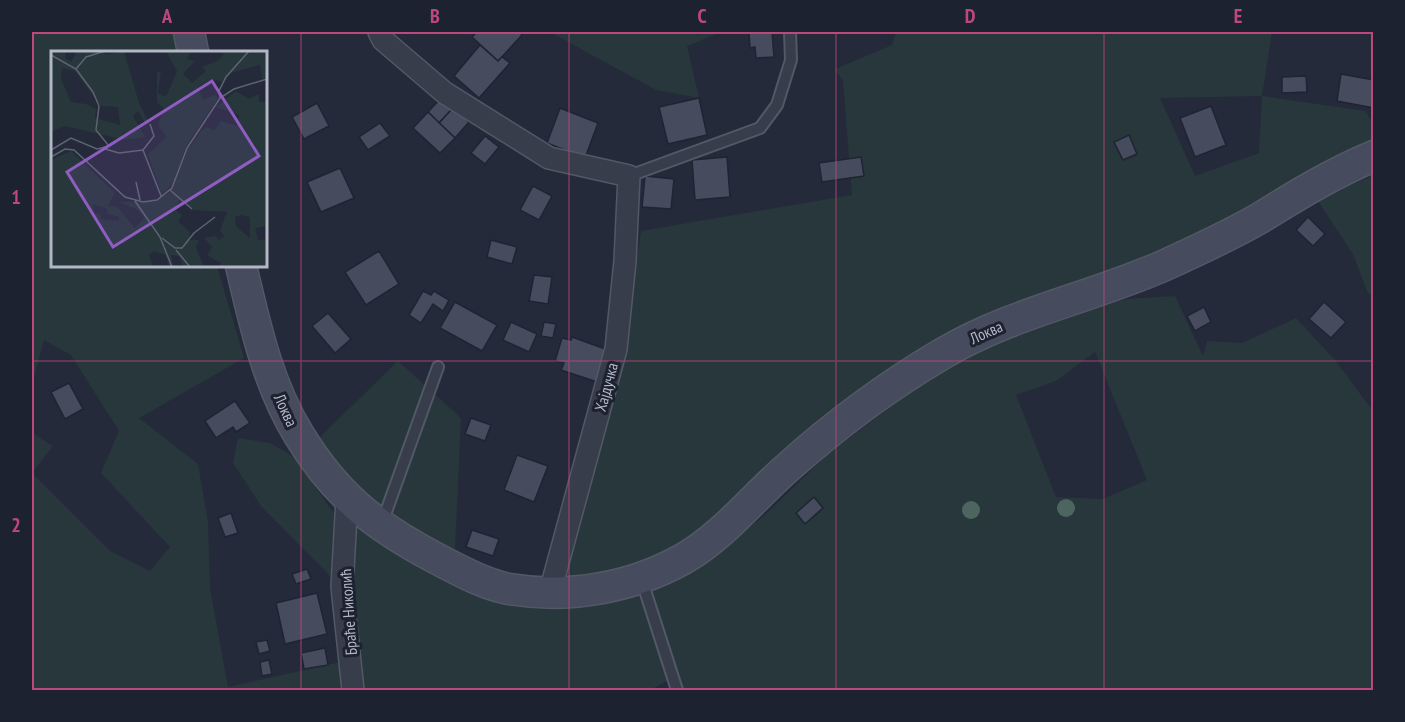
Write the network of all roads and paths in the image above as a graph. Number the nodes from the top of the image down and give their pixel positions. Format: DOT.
graph roads {
  1 [pos="189,32"];
  2 [pos="379,32"];
  3 [pos="790,32"];
  4 [pos="193,51"];
  5 [pos="1374,156"];
  6 [pos="629,176"];
  7 [pos="241,267"];
  8 [pos="438,368"];
  9 [pos="347,498"];
  10 [pos="381,526"];
  11 [pos="641,578"];
  12 [pos="550,592"];
  13 [pos="353,690"];
  14 [pos="677,690"];
  1 -- 4 [label="main road"];
  2 -- 6 [label="street"];
  3 -- 6 [label="lane"];
  5 -- 11 [label="main road, Локва"];
  6 -- 12 [label="street, Хајдучка"];
  7 -- 9 [label="main road, Локва"];
  8 -- 10 [label="lane"];
  9 -- 10 [label="main road, Локва"];
  9 -- 13 [label="street, Браће Николић"];
  10 -- 12 [label="main road, Локва"];
  11 -- 12 [label="main road, Локва"];
  11 -- 14 [label="lane"];
}
